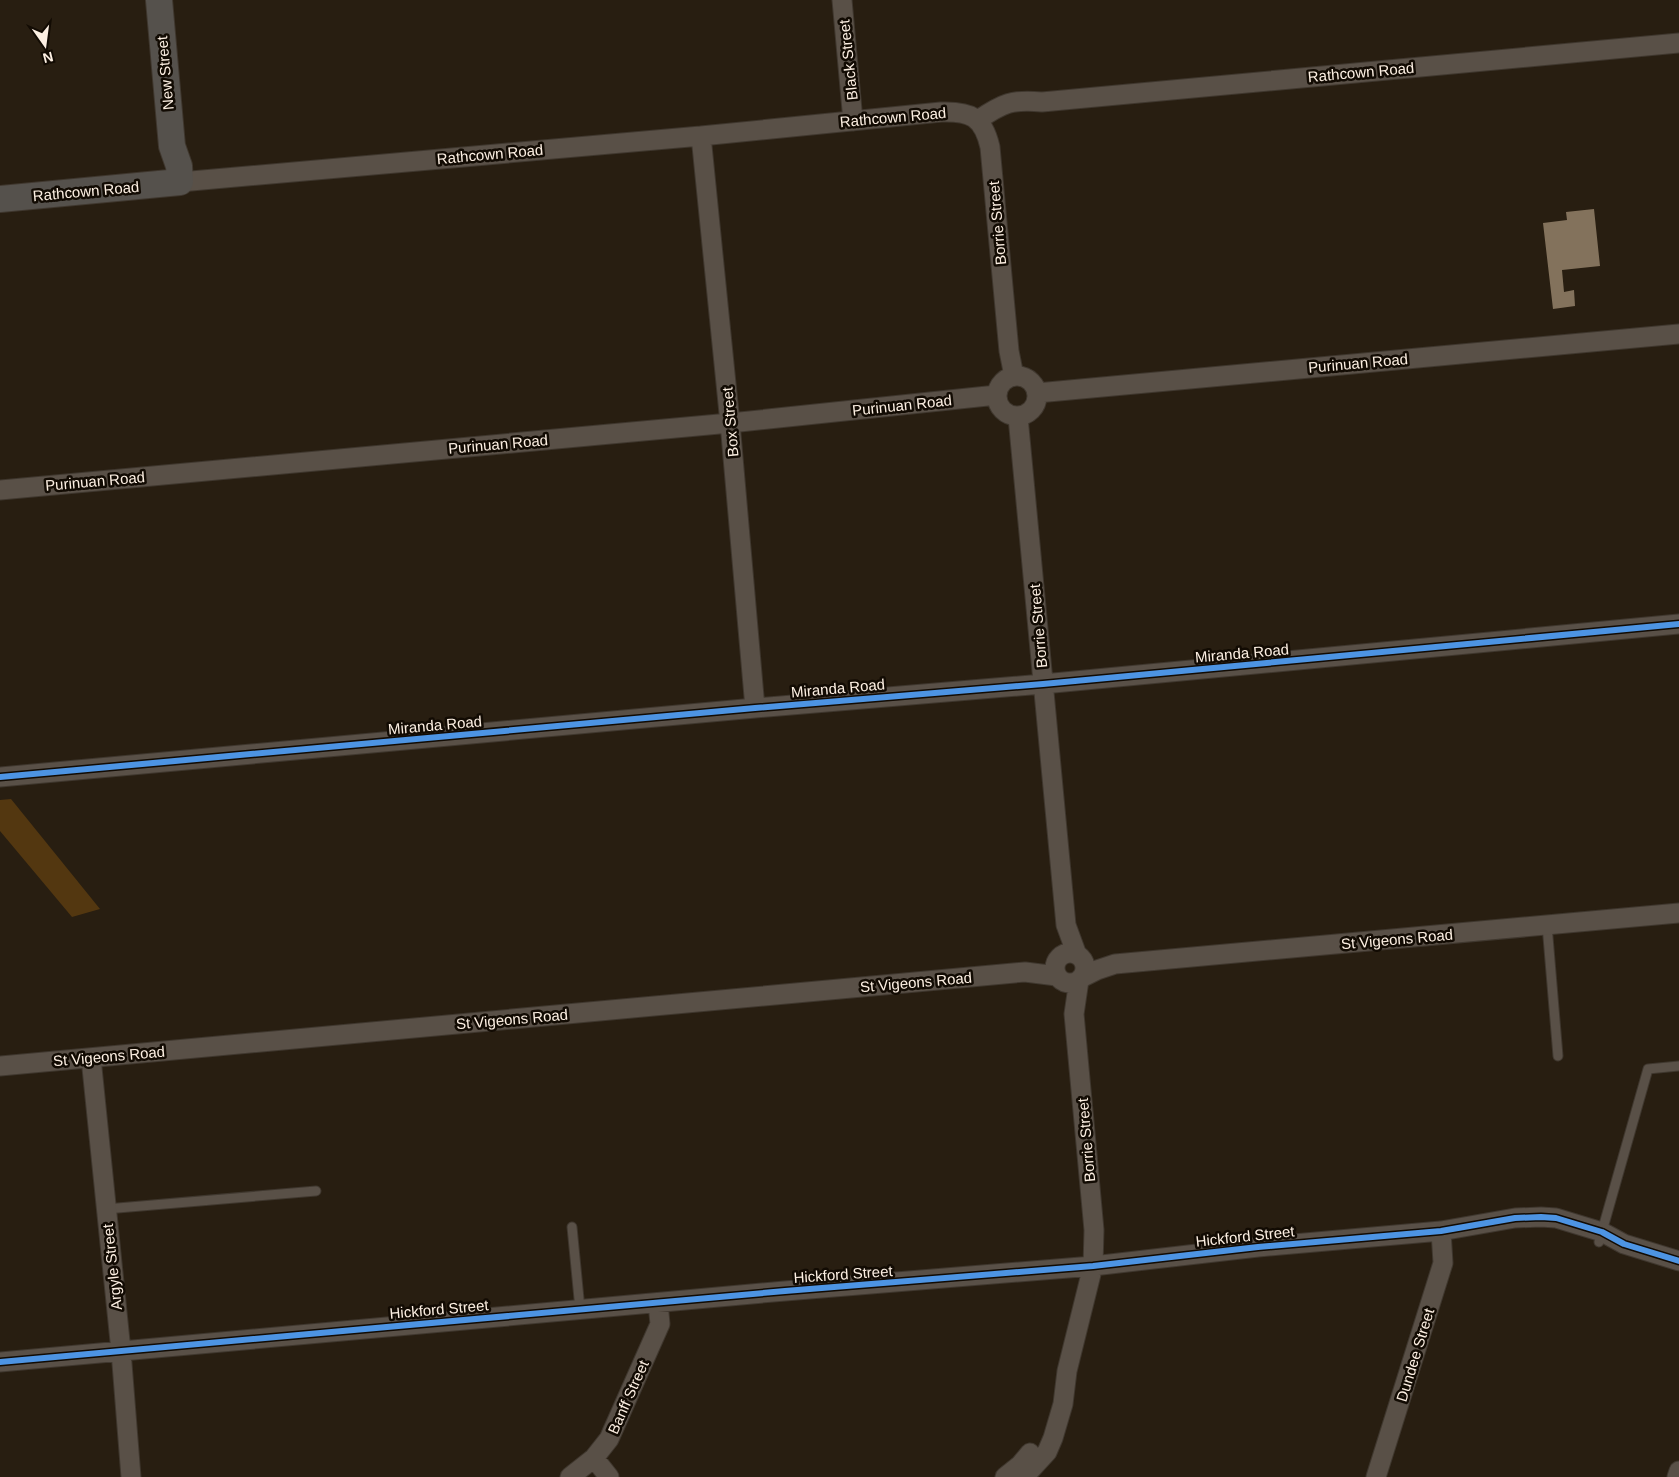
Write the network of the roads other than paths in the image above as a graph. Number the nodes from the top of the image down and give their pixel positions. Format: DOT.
graph roads {
  1 [pos="159,0"];
  2 [pos="842,0"];
  3 [pos="1679,43"];
  4 [pos="853,121"];
  5 [pos="981,125"];
  6 [pos="701,136"];
  7 [pos="175,183"];
  8 [pos="0,198"];
  9 [pos="1679,334"];
  10 [pos="1014,376"];
  11 [pos="1038,393"];
  12 [pos="996,395"];
  13 [pos="1018,417"];
  14 [pos="730,422"];
  15 [pos="0,490"];
  16 [pos="1679,624"];
  17 [pos="1043,684"];
  18 [pos="755,708"];
  19 [pos="0,777"];
  20 [pos="1679,913"];
  21 [pos="1547,925"];
  22 [pos="1069,969"];
  23 [pos="1558,1056"];
  24 [pos="91,1058"];
  25 [pos="0,1066"];
  26 [pos="1679,1066"];
  27 [pos="316,1191"];
  28 [pos="106,1209"];
  29 [pos="572,1227"];
  30 [pos="1445,1230"];
  31 [pos="1601,1237"];
  32 [pos="1679,1261"];
  33 [pos="1093,1266"];
  34 [pos="658,1303"];
  35 [pos="580,1309"];
  36 [pos="121,1351"];
  37 [pos="0,1362"];
  38 [pos="1067,1371"];
  39 [pos="594,1458"];
  40 [pos="1679,1471"];
  41 [pos="131,1477"];
  42 [pos="570,1477"];
  43 [pos="609,1477"];
  44 [pos="1005,1477"];
  45 [pos="1024,1477"];
  46 [pos="1376,1477"];
  47 [pos="1677,1477"];
  1 -- 7 [label="street, New Street"];
  2 -- 4 [label="street, Black Street"];
  3 -- 5 [label="street, Rathcown Road"];
  4 -- 5 [label="street, Rathcown Road"];
  4 -- 6 [label="street, Rathcown Road"];
  5 -- 10 [label="street, Borrie Street"];
  6 -- 7 [label="street, Rathcown Road"];
  6 -- 14 [label="street, Box Street"];
  7 -- 8 [label="street, Rathcown Road"];
  9 -- 11 [label="street, Purinuan Road"];
  10 -- 11 [label="street"];
  10 -- 12 [label="street"];
  11 -- 13 [label="street"];
  12 -- 13 [label="street"];
  12 -- 14 [label="street, Purinuan Road"];
  13 -- 17 [label="street, Borrie Street"];
  14 -- 15 [label="street, Purinuan Road"];
  14 -- 18 [label="street, Box Street"];
  16 -- 17 [label="street, Miranda Road"];
  17 -- 18 [label="street, Miranda Road"];
  17 -- 22 [label="street, Borrie Street"];
  18 -- 19 [label="street, Miranda Road"];
  20 -- 21 [label="street, St Vigeons Road"];
  21 -- 22 [label="street, St Vigeons Road"];
  21 -- 23 [label="lane"];
  22 -- 24 [label="street, St Vigeons Road"];
  22 -- 33 [label="street, Borrie Street"];
  24 -- 25 [label="street, St Vigeons Road"];
  24 -- 28 [label="street, Argyle Street"];
  26 -- 31 [label="lane"];
  27 -- 28 [label="lane"];
  28 -- 36 [label="street, Argyle Street"];
  29 -- 35 [label="lane"];
  30 -- 31 [label="street, Hickford Street"];
  30 -- 33 [label="street, Hickford Street"];
  30 -- 46 [label="street, Dundee Street"];
  31 -- 32 [label="street, Hickford Street"];
  33 -- 34 [label="street, Hickford Street"];
  33 -- 38 [label="street, Borrie Street"];
  34 -- 35 [label="street, Hickford Street"];
  34 -- 39 [label="street, Banff Street"];
  35 -- 36 [label="street, Hickford Street"];
  36 -- 37 [label="street, Hickford Street"];
  36 -- 41 [label="street, Argyle Street"];
  38 -- 44 [label="street"];
  38 -- 45 [label="street"];
  39 -- 42 [label="street, Banff Street"];
  39 -- 43 [label="street"];
  40 -- 47 [label="street"];
}
